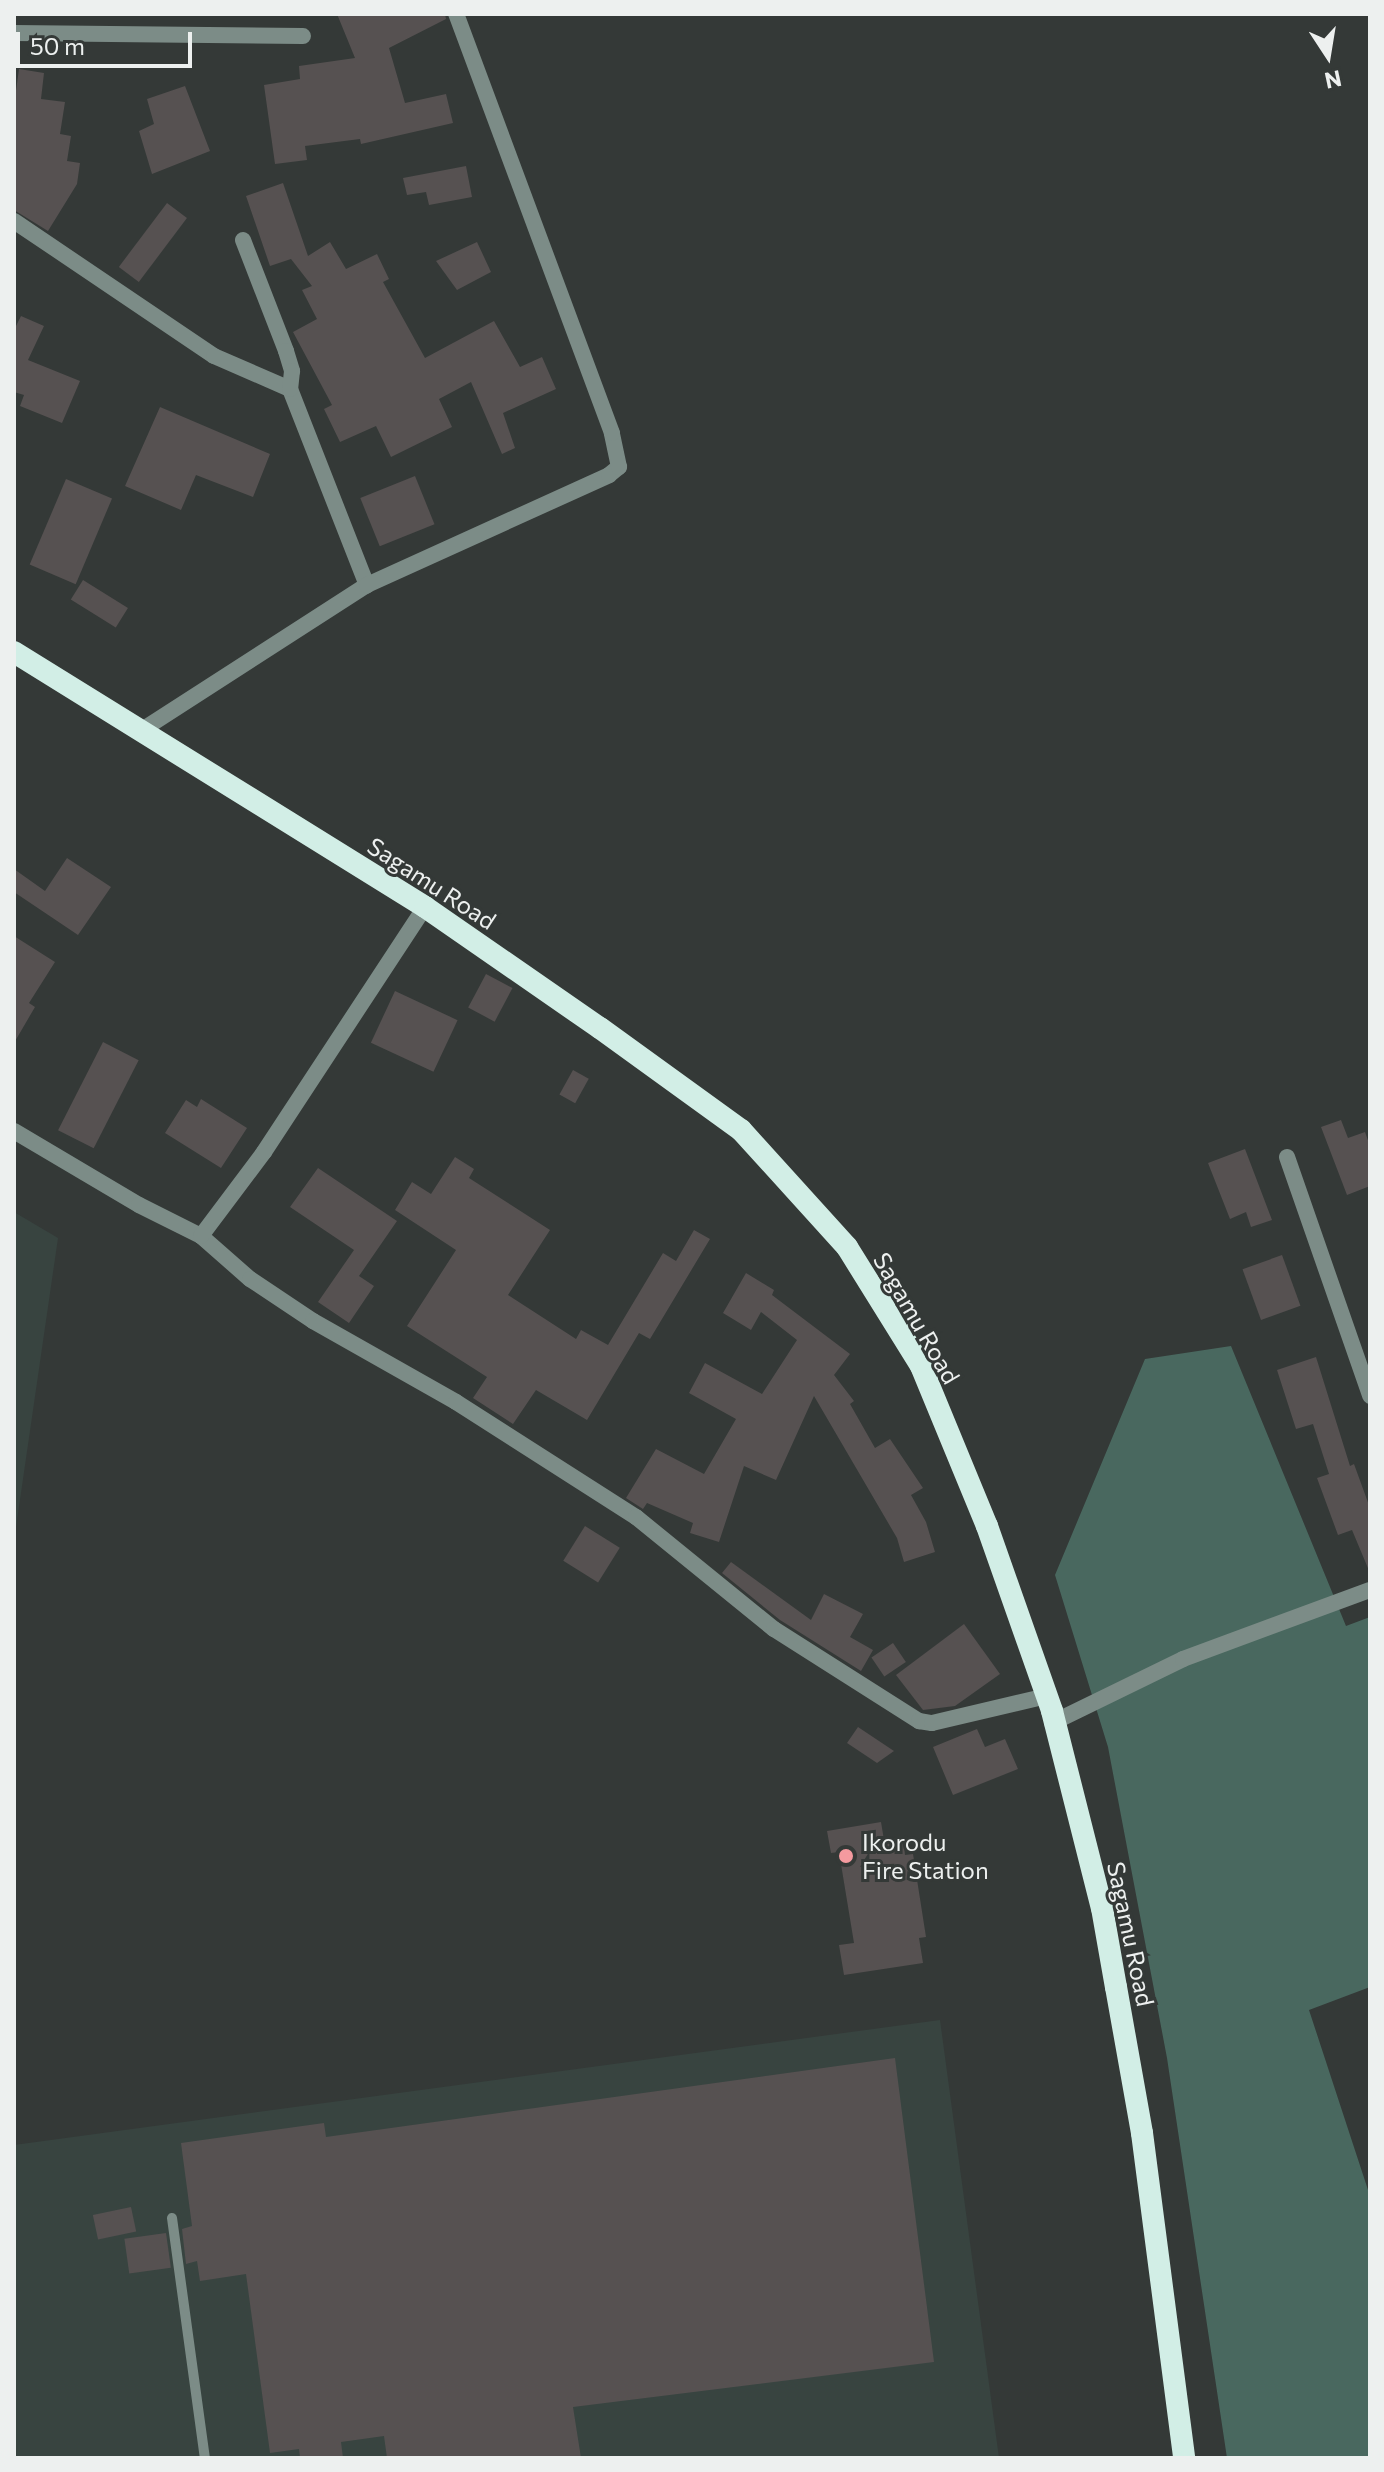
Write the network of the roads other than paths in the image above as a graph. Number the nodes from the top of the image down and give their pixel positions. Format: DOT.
graph roads {
  1 [pos="143,14"];
  2 [pos="456,14"];
  3 [pos="153,32"];
  4 [pos="14,33"];
  5 [pos="303,36"];
  6 [pos="14,221"];
  7 [pos="243,240"];
  8 [pos="290,389"];
  9 [pos="367,585"];
  10 [pos="14,652"];
  11 [pos="142,730"];
  12 [pos="425,907"];
  13 [pos="14,1131"];
  14 [pos="1287,1157"];
  15 [pos="201,1236"];
  16 [pos="1370,1396"];
  17 [pos="1370,1590"];
  18 [pos="1047,1696"];
  19 [pos="1052,1723"];
  20 [pos="172,2218"];
  21 [pos="205,2458"];
  22 [pos="1184,2458"];
  1 -- 3 [label="street"];
  2 -- 9 [label="street"];
  3 -- 4 [label="street"];
  3 -- 5 [label="street"];
  6 -- 8 [label="street"];
  7 -- 8 [label="street"];
  8 -- 9 [label="street"];
  9 -- 11 [label="street"];
  10 -- 11 [label="highway, Sagamu Road"];
  11 -- 12 [label="highway, Sagamu Road"];
  12 -- 15 [label="street"];
  12 -- 18 [label="highway, Sagamu Road"];
  13 -- 15 [label="street"];
  14 -- 16 [label="street"];
  15 -- 18 [label="street"];
  17 -- 19 [label="street"];
  18 -- 19 [label="highway, Sagamu Road"];
  19 -- 22 [label="highway, Sagamu Road"];
  20 -- 21 [label="lane"];
}
